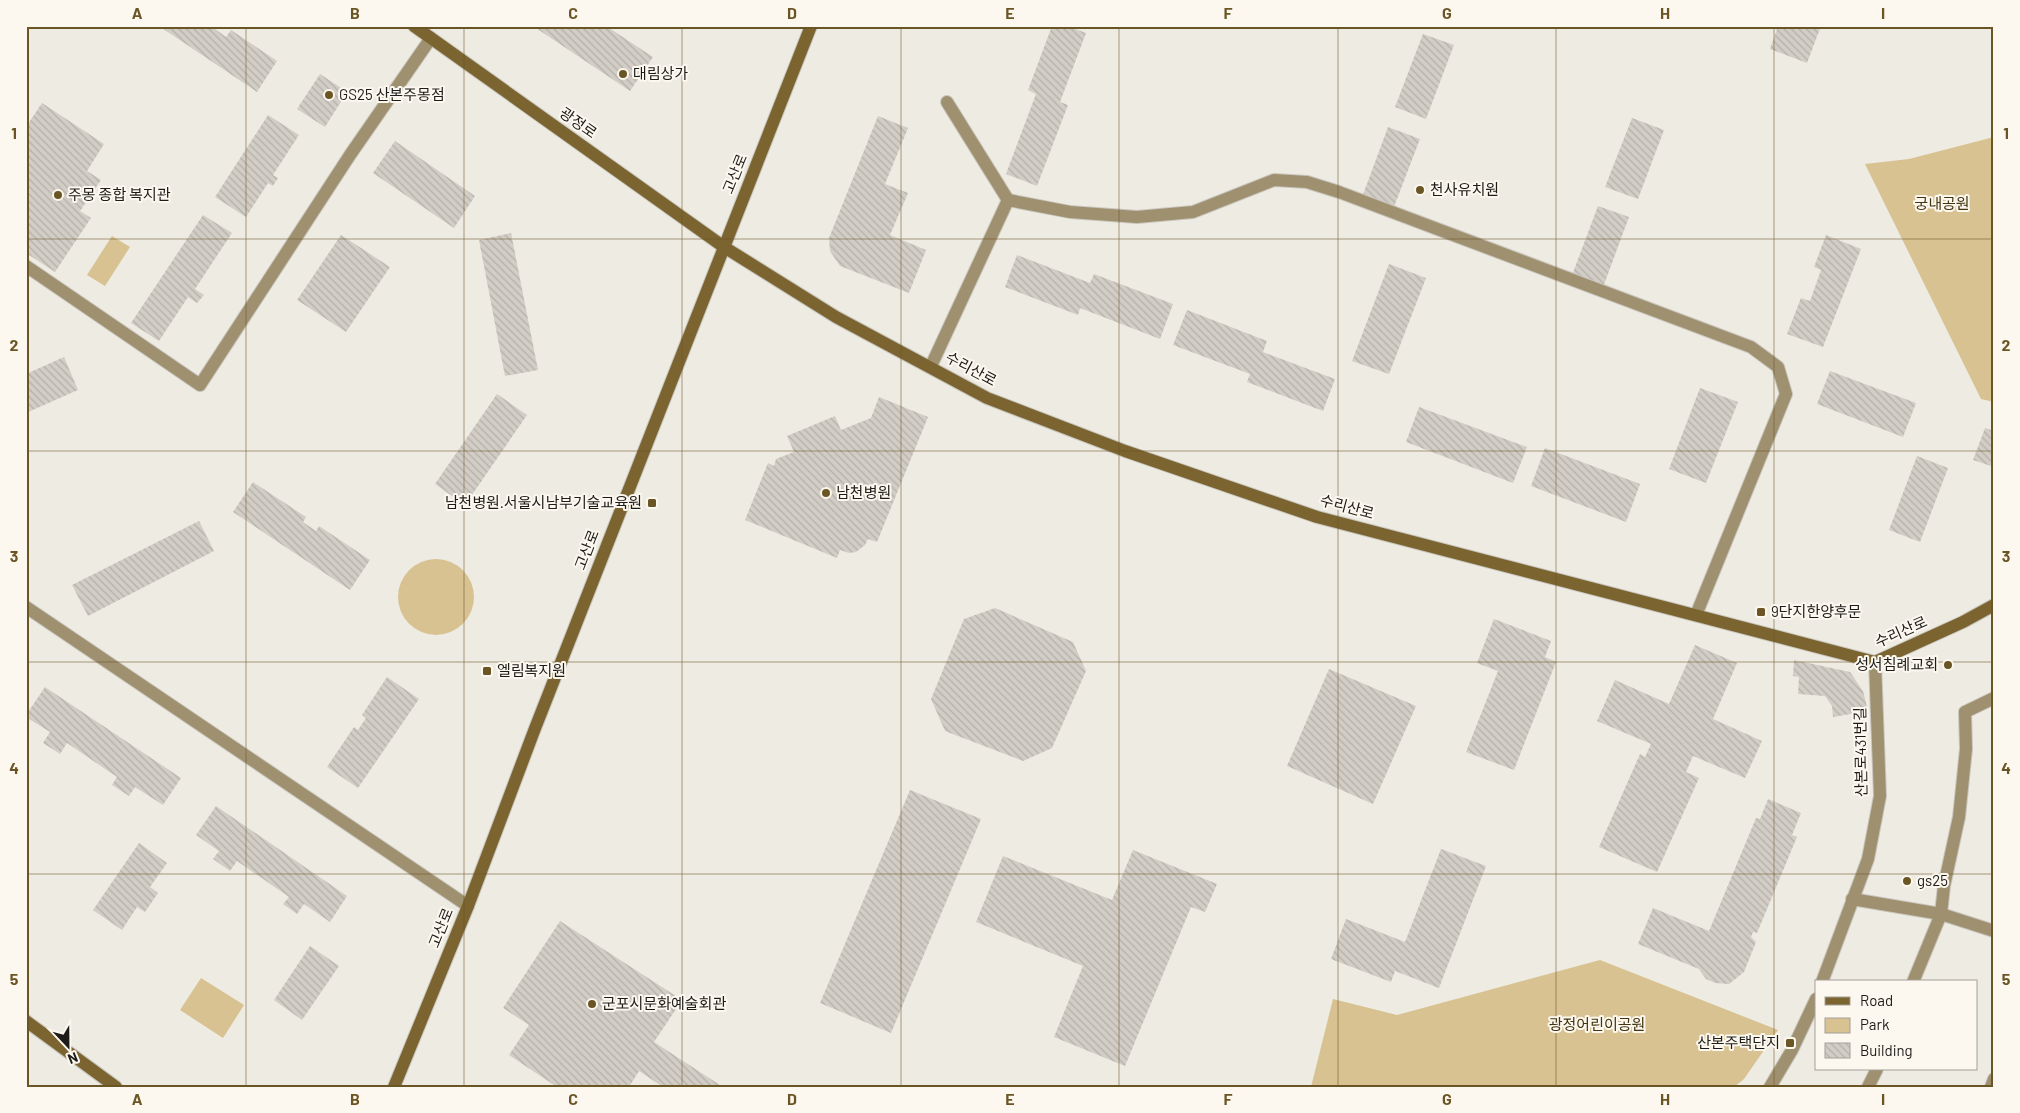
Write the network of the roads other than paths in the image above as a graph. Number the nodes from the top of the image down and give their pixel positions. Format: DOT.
graph roads {
  1 [pos="414,26"];
  2 [pos="811,26"];
  3 [pos="431,38"];
  4 [pos="947,102"];
  5 [pos="1008,200"];
  6 [pos="724,247"];
  7 [pos="26,266"];
  8 [pos="931,366"];
  9 [pos="1994,605"];
  10 [pos="26,607"];
  11 [pos="1696,615"];
  12 [pos="1874,662"];
  13 [pos="1994,698"];
  14 [pos="1852,899"];
  15 [pos="468,906"];
  16 [pos="1941,914"];
  17 [pos="1994,931"];
  18 [pos="1823,980"];
  19 [pos="1914,980"];
  20 [pos="1815,1000"];
  21 [pos="26,1021"];
  22 [pos="1876,1070"];
  23 [pos="1994,1079"];
  24 [pos="113,1085"];
  25 [pos="394,1087"];
  26 [pos="1770,1087"];
  27 [pos="1868,1087"];
  28 [pos="1991,1087"];
  1 -- 3 [label="street, 광정로"];
  2 -- 6 [label="street, 고산로"];
  3 -- 6 [label="street, 광정로"];
  3 -- 7 [label="street"];
  4 -- 5 [label="street"];
  5 -- 8 [label="street"];
  5 -- 11 [label="street"];
  6 -- 8 [label="street, 수리산로"];
  6 -- 15 [label="street, 고산로"];
  8 -- 11 [label="street, 수리산로"];
  9 -- 12 [label="street, 수리산로"];
  10 -- 15 [label="street"];
  11 -- 12 [label="street, 수리산로"];
  12 -- 14 [label="street, 산본로431번길"];
  13 -- 16 [label="street"];
  14 -- 16 [label="street"];
  14 -- 18 [label="street, 산본로431번길"];
  15 -- 25 [label="street, 고산로"];
  16 -- 17 [label="street"];
  16 -- 19 [label="street"];
  20 -- 26 [label="street"];
  21 -- 24 [label="street"];
  22 -- 27 [label="street"];
  23 -- 28 [label="street"];
}
